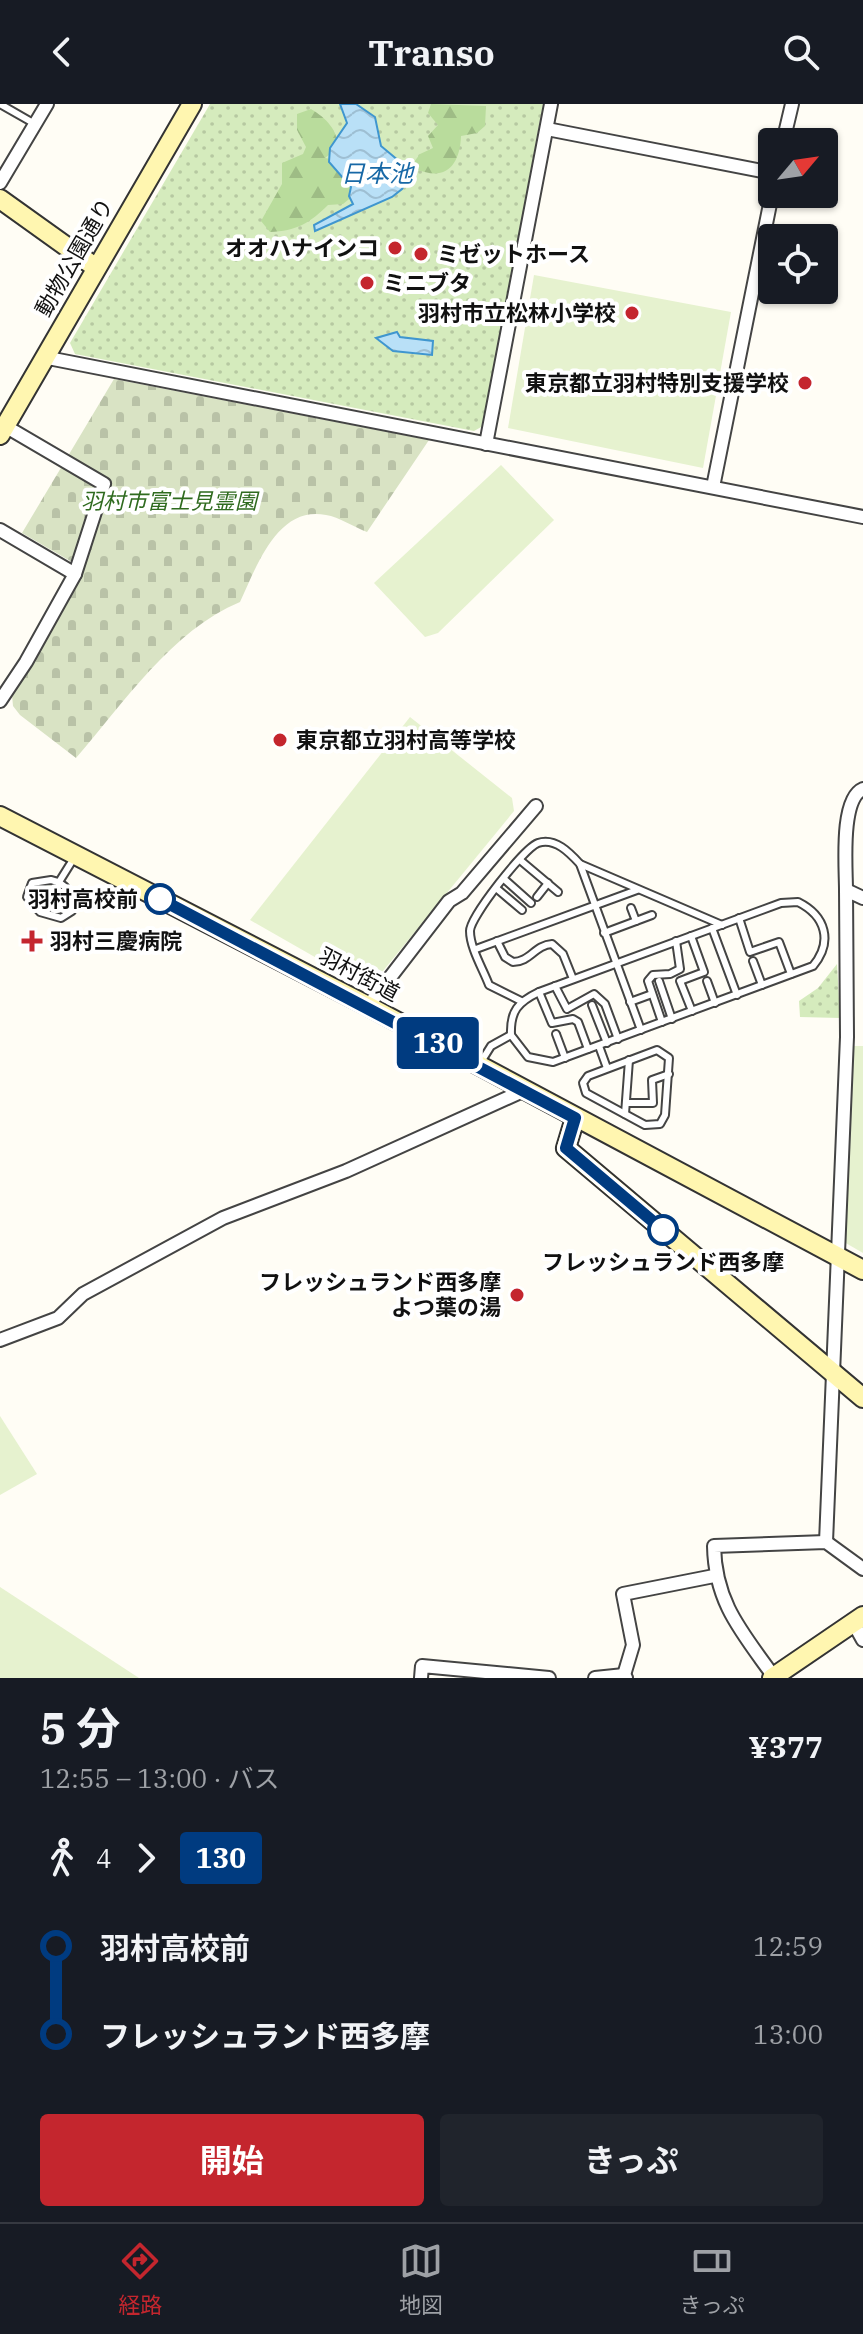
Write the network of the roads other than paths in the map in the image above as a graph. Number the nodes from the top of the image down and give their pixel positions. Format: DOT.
graph roads {
  1 [pos="0,104"];
  2 [pos="47,104"];
  3 [pos="192,104"];
  4 [pos="551,104"];
  5 [pos="792,104"];
  6 [pos="35,124"];
  7 [pos="786,128"];
  8 [pos="547,129"];
  9 [pos="758,170"];
  10 [pos="0,183"];
  11 [pos="0,199"];
  12 [pos="769,208"];
  13 [pos="95,267"];
  14 [pos="43,357"];
  15 [pos="3,430"];
  16 [pos="486,444"];
  17 [pos="713,487"];
  18 [pos="863,517"];
  19 [pos="0,530"];
  20 [pos="75,574"];
  21 [pos="0,701"];
  22 [pos="863,789"];
  23 [pos="536,806"];
  24 [pos="0,816"];
  25 [pos="76,855"];
  26 [pos="520,860"];
  27 [pos="580,864"];
  28 [pos="504,879"];
  29 [pos="59,882"];
  30 [pos="548,883"];
  31 [pos="529,886"];
  32 [pos="496,888"];
  33 [pos="637,890"];
  34 [pos="846,890"];
  35 [pos="558,892"];
  36 [pos="522,895"];
  37 [pos="537,897"];
  38 [pos="863,898"];
  39 [pos="531,903"];
  40 [pos="515,904"];
  41 [pos="594,905"];
  42 [pos="631,908"];
  43 [pos="522,910"];
  44 [pos="508,912"];
  45 [pos="652,915"];
  46 [pos="739,918"];
  47 [pos="636,921"];
  48 [pos="722,925"];
  49 [pos="712,928"];
  50 [pos="604,933"];
  51 [pos="691,936"];
  52 [pos="497,941"];
  53 [pos="676,941"];
  54 [pos="476,949"];
  55 [pos="753,961"];
  56 [pos="615,964"];
  57 [pos="791,974"];
  58 [pos="573,979"];
  59 [pos="659,981"];
  60 [pos="707,981"];
  61 [pos="762,985"];
  62 [pos="555,986"];
  63 [pos="673,986"];
  64 [pos="662,990"];
  65 [pos="539,992"];
  66 [pos="652,994"];
  67 [pos="737,995"];
  68 [pos="521,1001"];
  69 [pos="630,1002"];
  70 [pos="715,1003"];
  71 [pos="592,1005"];
  72 [pos="368,1006"];
  73 [pos="692,1011"];
  74 [pos="596,1015"];
  75 [pos="587,1018"];
  76 [pos="672,1019"];
  77 [pos="662,1022"];
  78 [pos="641,1030"];
  79 [pos="556,1034"];
  80 [pos="511,1035"];
  81 [pos="847,1037"];
  82 [pos="863,1038"];
  83 [pos="618,1039"];
  84 [pos="607,1043"];
  85 [pos="599,1046"];
  86 [pos="588,1049"];
  87 [pos="565,1058"];
  88 [pos="629,1060"];
  89 [pos="479,1065"];
  90 [pos="607,1068"];
  91 [pos="669,1074"];
  92 [pos="525,1090"];
  93 [pos="626,1103"];
  94 [pos="625,1114"];
  95 [pos="575,1118"];
  96 [pos="839,1258"];
  97 [pos="863,1270"];
  98 [pos="0,1340"];
  99 [pos="832,1373"];
  100 [pos="863,1398"];
  101 [pos="826,1542"];
  102 [pos="863,1569"];
  103 [pos="714,1576"];
  104 [pos="858,1619"];
  105 [pos="863,1640"];
  106 [pos="625,1676"];
  107 [pos="773,1677"];
  108 [pos="421,1678"];
  109 [pos="535,1678"];
  110 [pos="549,1678"];
  111 [pos="595,1678"];
  1 -- 6 [label="lane"];
  2 -- 6 [label="street"];
  3 -- 13 [label="street, 動物公園通り"];
  4 -- 8 [label="street"];
  5 -- 7 [label="street"];
  6 -- 10 [label="street"];
  8 -- 9 [label="street"];
  8 -- 16 [label="street"];
  11 -- 13 [label="street"];
  12 -- 17 [label="street"];
  13 -- 14 [label="street, 動物公園通り"];
  14 -- 15 [label="street, 動物公園通り"];
  14 -- 16 [label="street"];
  15 -- 20 [label="street"];
  16 -- 17 [label="street"];
  17 -- 18 [label="street"];
  19 -- 20 [label="street"];
  20 -- 21 [label="street"];
  22 -- 34 [label="street"];
  23 -- 72 [label="street"];
  24 -- 25 [label="street, 羽村街道"];
  25 -- 29 [label="lane"];
  25 -- 72 [label="street, 羽村街道"];
  26 -- 27 [label="lane"];
  26 -- 28 [label="lane"];
  26 -- 30 [label="lane"];
  27 -- 33 [label="lane"];
  27 -- 41 [label="lane"];
  28 -- 32 [label="lane"];
  28 -- 36 [label="lane"];
  29 -- 29 [label="lane"];
  30 -- 35 [label="lane"];
  30 -- 37 [label="lane"];
  31 -- 36 [label="lane"];
  32 -- 40 [label="lane"];
  32 -- 54 [label="lane"];
  33 -- 41 [label="lane"];
  33 -- 48 [label="lane"];
  34 -- 38 [label="street"];
  34 -- 81 [label="street"];
  36 -- 39 [label="lane"];
  40 -- 43 [label="lane"];
  40 -- 44 [label="lane"];
  41 -- 50 [label="lane"];
  41 -- 52 [label="lane"];
  42 -- 47 [label="lane"];
  45 -- 47 [label="lane"];
  46 -- 48 [label="lane"];
  46 -- 57 [label="lane"];
  46 -- 57 [label="lane"];
  47 -- 50 [label="lane"];
  48 -- 49 [label="lane"];
  49 -- 51 [label="lane"];
  49 -- 67 [label="lane"];
  50 -- 56 [label="lane"];
  51 -- 53 [label="lane"];
  51 -- 73 [label="lane"];
  52 -- 54 [label="lane"];
  52 -- 58 [label="lane"];
  53 -- 56 [label="lane"];
  53 -- 66 [label="lane"];
  54 -- 68 [label="lane"];
  55 -- 61 [label="lane"];
  56 -- 58 [label="lane"];
  56 -- 69 [label="lane"];
  57 -- 61 [label="lane"];
  58 -- 62 [label="lane"];
  59 -- 64 [label="lane"];
  60 -- 70 [label="lane"];
  61 -- 67 [label="lane"];
  62 -- 65 [label="lane"];
  62 -- 83 [label="lane"];
  63 -- 64 [label="lane"];
  64 -- 76 [label="lane"];
  65 -- 68 [label="lane"];
  65 -- 86 [label="lane"];
  66 -- 69 [label="lane"];
  66 -- 77 [label="lane"];
  67 -- 70 [label="lane"];
  68 -- 80 [label="lane"];
  69 -- 78 [label="lane"];
  70 -- 73 [label="lane"];
  71 -- 74 [label="lane"];
  72 -- 89 [label="street, 羽村街道"];
  73 -- 76 [label="lane"];
  74 -- 75 [label="lane"];
  74 -- 84 [label="lane"];
  76 -- 77 [label="lane"];
  77 -- 78 [label="lane"];
  78 -- 83 [label="lane"];
  79 -- 87 [label="lane"];
  80 -- 87 [label="lane"];
  80 -- 89 [label="lane"];
  81 -- 82 [label="street"];
  81 -- 96 [label="street"];
  83 -- 84 [label="lane"];
  84 -- 85 [label="lane"];
  85 -- 86 [label="lane"];
  85 -- 90 [label="lane"];
  86 -- 87 [label="lane"];
  88 -- 90 [label="lane"];
  88 -- 91 [label="lane"];
  88 -- 93 [label="lane"];
  89 -- 92 [label="street, 羽村街道"];
  90 -- 94 [label="lane"];
  91 -- 93 [label="lane"];
  91 -- 94 [label="lane"];
  92 -- 95 [label="street, 羽村街道"];
  92 -- 98 [label="street"];
  93 -- 94 [label="lane"];
  95 -- 96 [label="street, 羽村街道"];
  95 -- 99 [label="street"];
  96 -- 97 [label="street, 羽村街道"];
  96 -- 99 [label="street"];
  99 -- 100 [label="street"];
  99 -- 101 [label="street"];
  101 -- 102 [label="street"];
  101 -- 103 [label="street"];
  103 -- 106 [label="street"];
  103 -- 107 [label="street"];
  104 -- 105 [label="street"];
  104 -- 107 [label="street"];
  106 -- 111 [label="street"];
  108 -- 109 [label="street"];
  109 -- 110 [label="street"];
}
